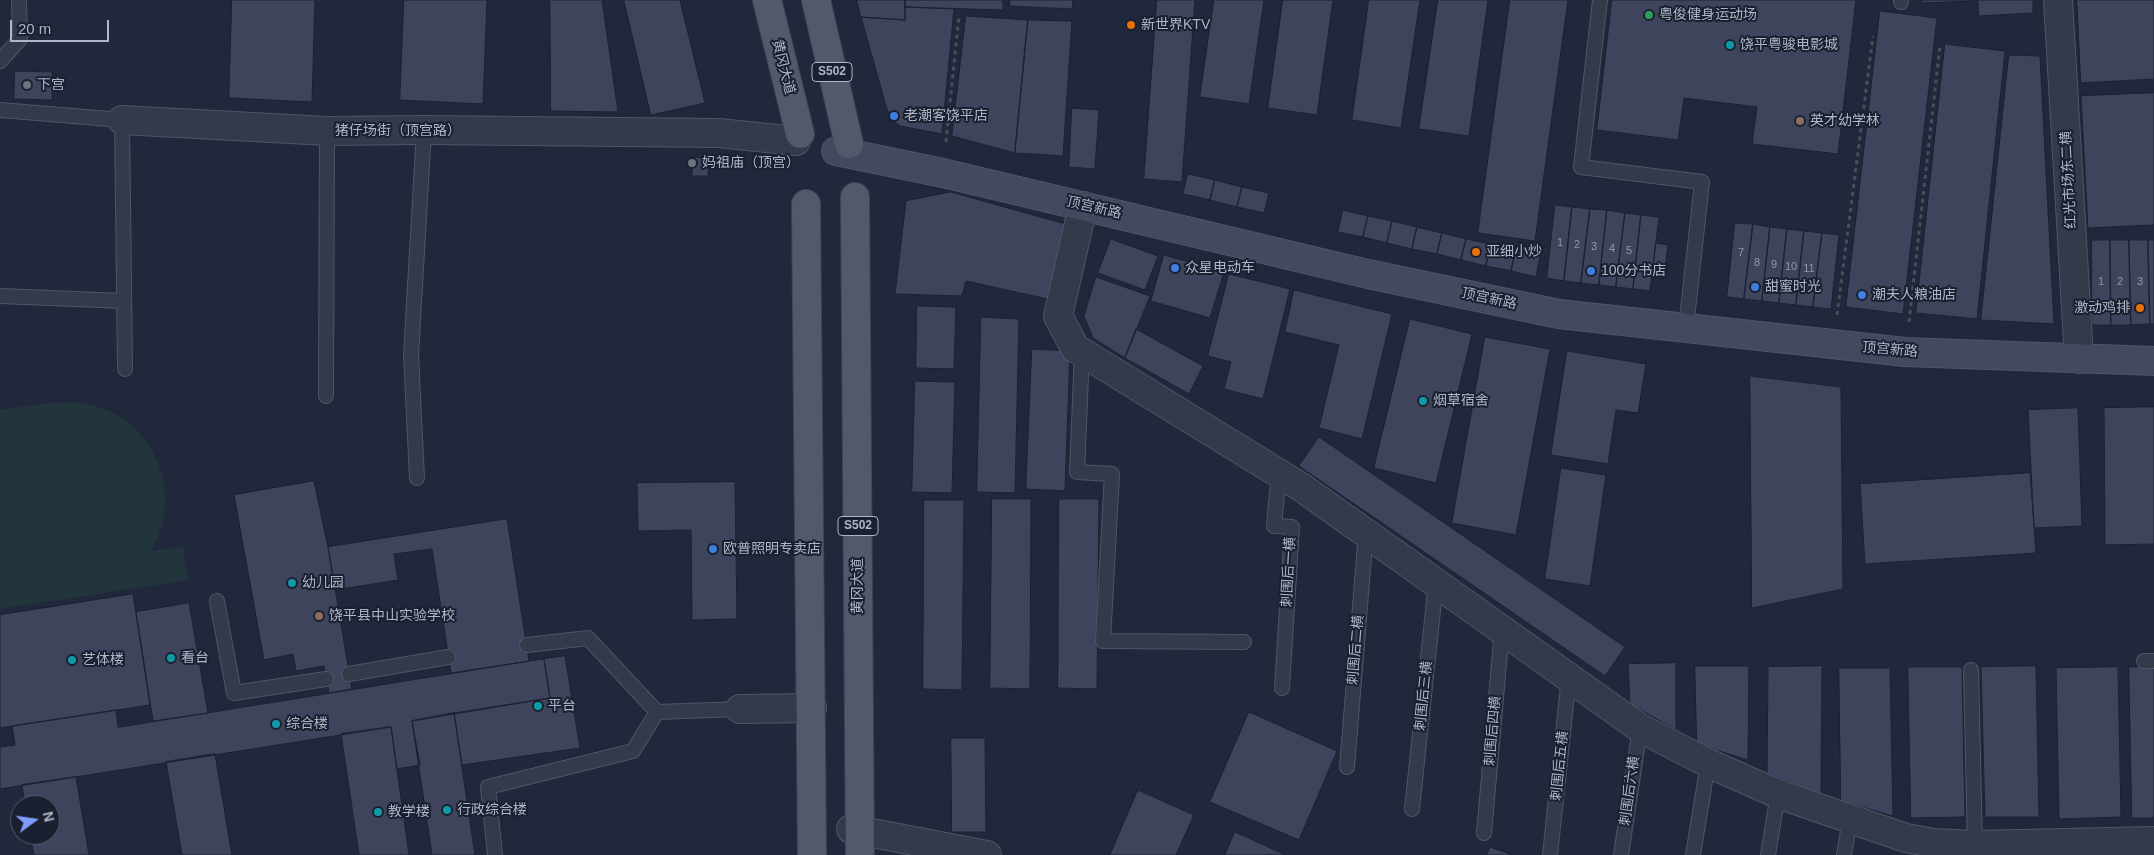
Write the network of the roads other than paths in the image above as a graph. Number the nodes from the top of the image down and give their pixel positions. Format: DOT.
graph roads {
  1 [pos="19,0"];
  2 [pos="767,0"];
  3 [pos="816,0"];
  4 [pos="1600,0"];
  5 [pos="2058,0"];
  6 [pos="0,61"];
  7 [pos="0,110"];
  8 [pos="122,120"];
  9 [pos="424,130"];
  10 [pos="328,131"];
  11 [pos="798,138"];
  12 [pos="856,197"];
  13 [pos="806,204"];
  14 [pos="1082,206"];
  15 [pos="0,296"];
  16 [pos="124,301"];
  17 [pos="1686,328"];
  18 [pos="1082,352"];
  19 [pos="2080,359"];
  20 [pos="2154,361"];
  21 [pos="125,369"];
  22 [pos="326,396"];
  23 [pos="1279,472"];
  24 [pos="417,478"];
  25 [pos="1366,532"];
  26 [pos="1436,582"];
  27 [pos="217,601"];
  28 [pos="1502,630"];
  29 [pos="1244,642"];
  30 [pos="527,646"];
  31 [pos="448,657"];
  32 [pos="1972,670"];
  33 [pos="349,674"];
  34 [pos="1569,678"];
  35 [pos="326,679"];
  36 [pos="1282,688"];
  37 [pos="812,708"];
  38 [pos="740,709"];
  39 [pos="657,712"];
  40 [pos="1640,728"];
  41 [pos="1708,763"];
  42 [pos="1347,767"];
  43 [pos="1778,794"];
  44 [pos="1412,809"];
  45 [pos="1850,819"];
  46 [pos="851,829"];
  47 [pos="1484,833"];
  48 [pos="2154,840"];
  49 [pos="1906,846"];
  50 [pos="2118,848"];
  51 [pos="2050,849"];
  52 [pos="1975,850"];
  53 [pos="494,855"];
  54 [pos="812,855"];
  55 [pos="860,855"];
  56 [pos="986,855"];
  57 [pos="1550,855"];
  58 [pos="1621,855"];
  59 [pos="1693,855"];
  60 [pos="1768,855"];
  61 [pos="1844,855"];
  1 -- 6 [label="lane"];
  2 -- 11 [label="main road, 黄冈大道"];
  3 -- 14 [label="main road, 顶宫新路 / S502"];
  4 -- 17 [label="lane"];
  5 -- 19 [label="street, 红光市场东二横"];
  7 -- 8 [label="lane, 猪仔场街（顶宫路）"];
  8 -- 10 [label="street, 猪仔场街（顶宫路）"];
  8 -- 16 [label="lane"];
  9 -- 10 [label="street, 猪仔场街（顶宫路）"];
  9 -- 11 [label="street, 猪仔场街（顶宫路）"];
  9 -- 24 [label="lane"];
  10 -- 22 [label="lane"];
  12 -- 55 [label="main road, 黄冈大道 / S502"];
  13 -- 54 [label="main road"];
  14 -- 17 [label="main road, 顶宫新路"];
  14 -- 18 [label="street"];
  15 -- 16 [label="lane"];
  16 -- 21 [label="lane"];
  17 -- 19 [label="main road, 顶宫新路"];
  18 -- 23 [label="street"];
  18 -- 29 [label="lane"];
  19 -- 20 [label="main road, 顶宫新路"];
  23 -- 25 [label="street"];
  23 -- 36 [label="lane, 刺围后一横"];
  25 -- 26 [label="street"];
  25 -- 42 [label="lane, 刺围后二横"];
  26 -- 28 [label="street"];
  26 -- 44 [label="lane, 刺围后三横"];
  27 -- 35 [label="lane"];
  28 -- 34 [label="street"];
  28 -- 47 [label="lane, 刺围后四横"];
  30 -- 39 [label="lane"];
  31 -- 33 [label="lane"];
  32 -- 52 [label="lane"];
  34 -- 40 [label="street"];
  34 -- 57 [label="lane, 刺围后五横"];
  37 -- 38 [label="street"];
  38 -- 39 [label="lane"];
  39 -- 53 [label="lane"];
  40 -- 41 [label="street"];
  40 -- 58 [label="lane, 刺围后六横"];
  41 -- 43 [label="street"];
  41 -- 59 [label="lane"];
  43 -- 45 [label="street"];
  43 -- 60 [label="lane"];
  45 -- 49 [label="street"];
  45 -- 61 [label="lane"];
  46 -- 56 [label="street"];
  48 -- 50 [label="street"];
  49 -- 52 [label="street"];
  50 -- 51 [label="street"];
  51 -- 52 [label="street"];
}
